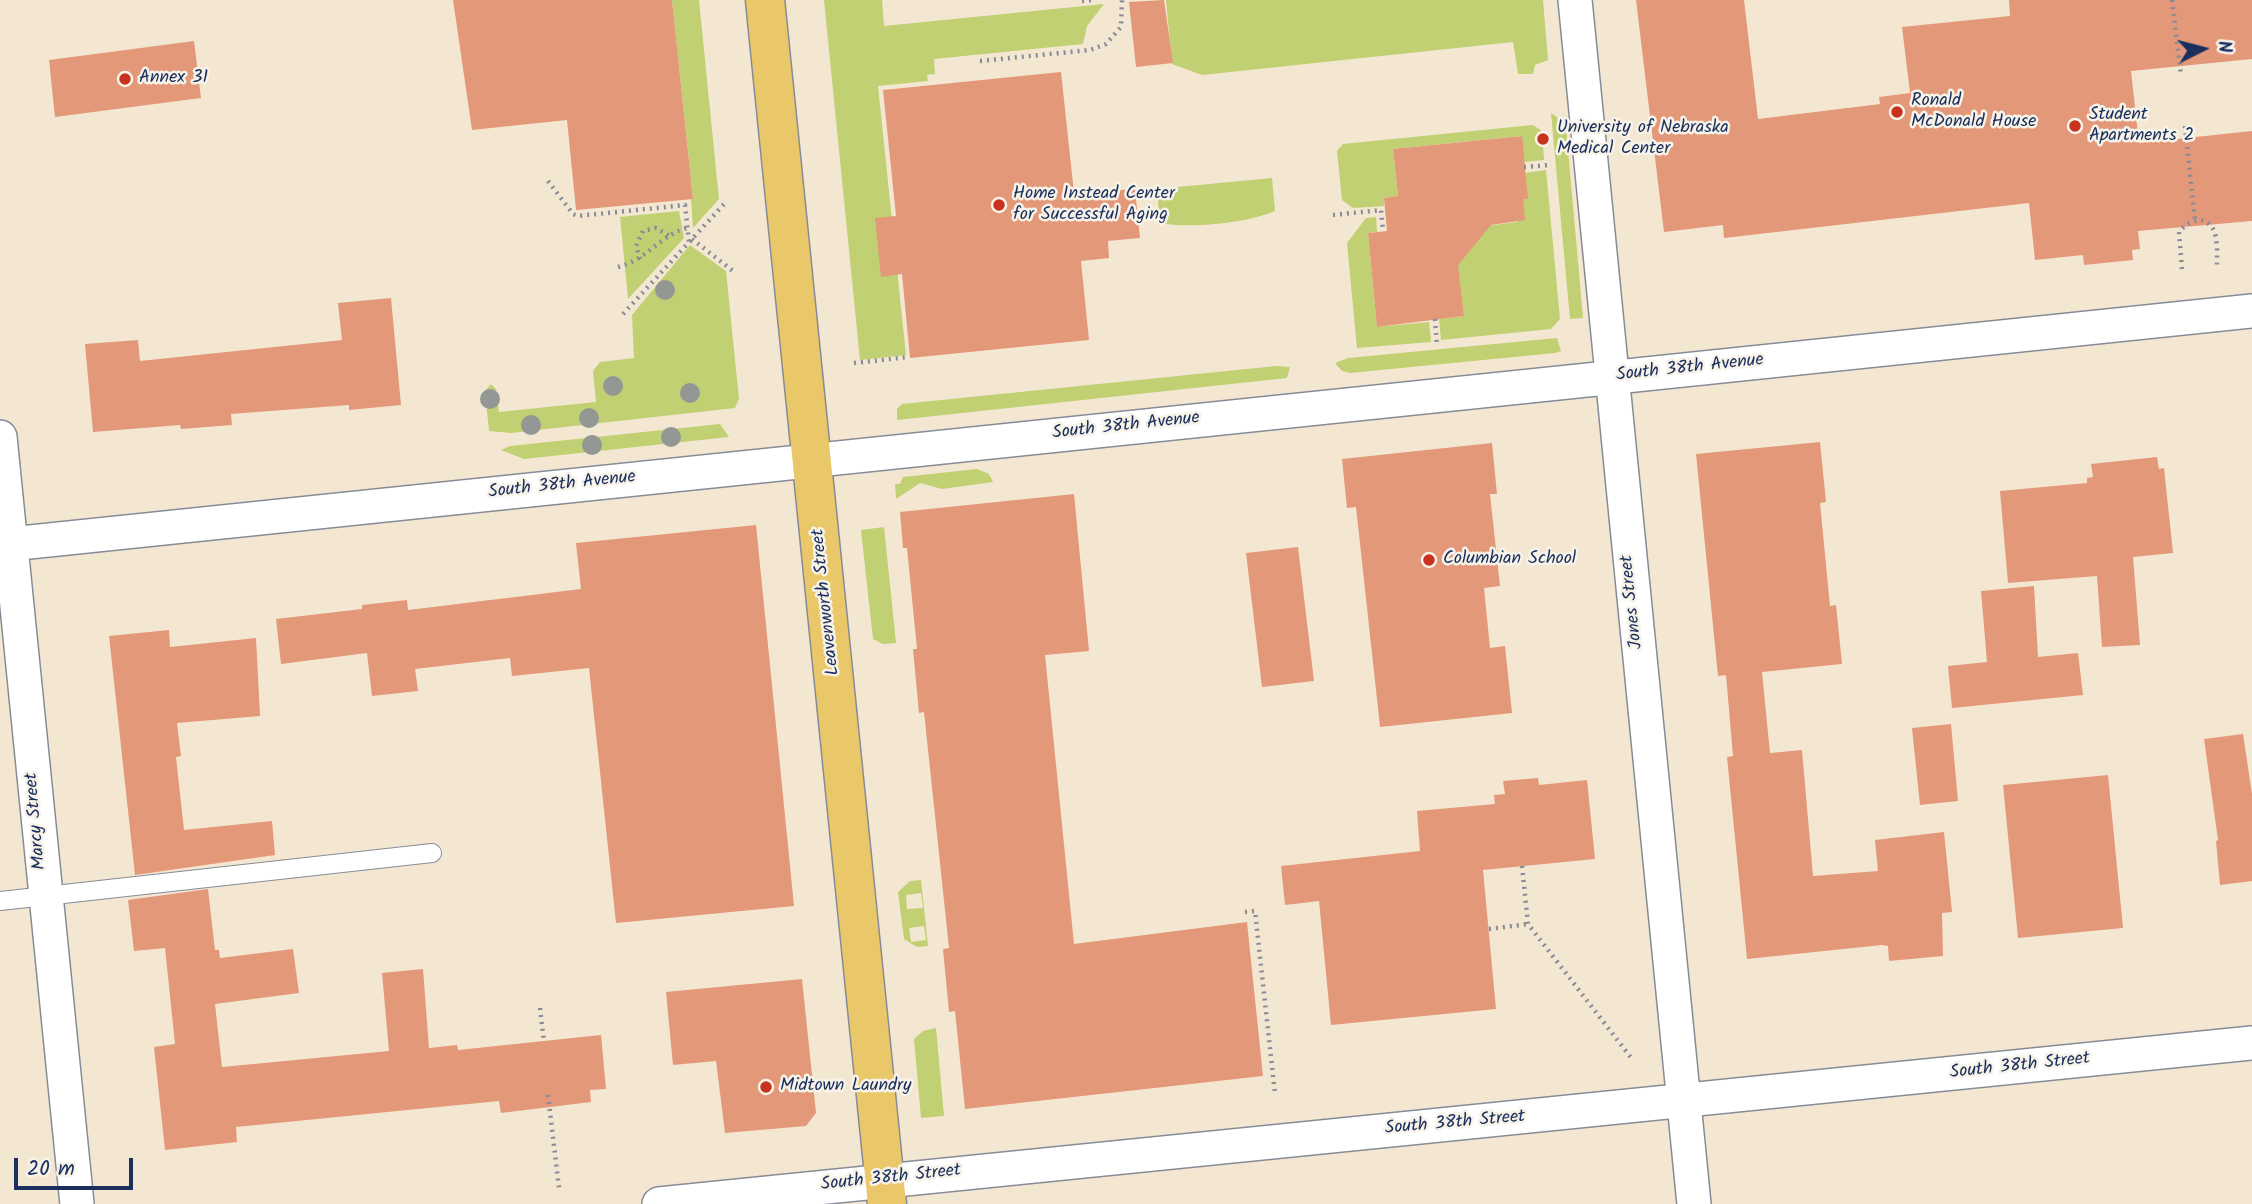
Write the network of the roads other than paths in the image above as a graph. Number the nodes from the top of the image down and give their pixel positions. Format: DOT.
graph roads {
  1 [pos="765,0"];
  2 [pos="1575,0"];
  3 [pos="2252,311"];
  4 [pos="1611,377"];
  5 [pos="0,437"];
  6 [pos="813,459"];
  7 [pos="5,544"];
  8 [pos="432,853"];
  9 [pos="44,896"];
  10 [pos="0,901"];
  11 [pos="2252,1043"];
  12 [pos="1683,1102"];
  13 [pos="885,1191"];
  14 [pos="76,1204"];
  15 [pos="659,1204"];
  16 [pos="1694,1204"];
  1 -- 6 [label="main road, Leavenworth Street"];
  2 -- 4 [label="street, Jones Street"];
  3 -- 4 [label="street, South 38th Avenue"];
  4 -- 6 [label="street, South 38th Avenue"];
  4 -- 12 [label="street, Jones Street"];
  5 -- 7 [label="street, Marcy Street"];
  6 -- 7 [label="street, South 38th Avenue"];
  6 -- 13 [label="main road, Leavenworth Street"];
  7 -- 9 [label="street, Marcy Street"];
  8 -- 9 [label="lane"];
  9 -- 10 [label="lane"];
  9 -- 14 [label="street, Marcy Street"];
  11 -- 12 [label="street, South 38th Street"];
  12 -- 13 [label="street, South 38th Street"];
  12 -- 16 [label="street, Jones Street"];
  13 -- 15 [label="street, South 38th Street"];
}
